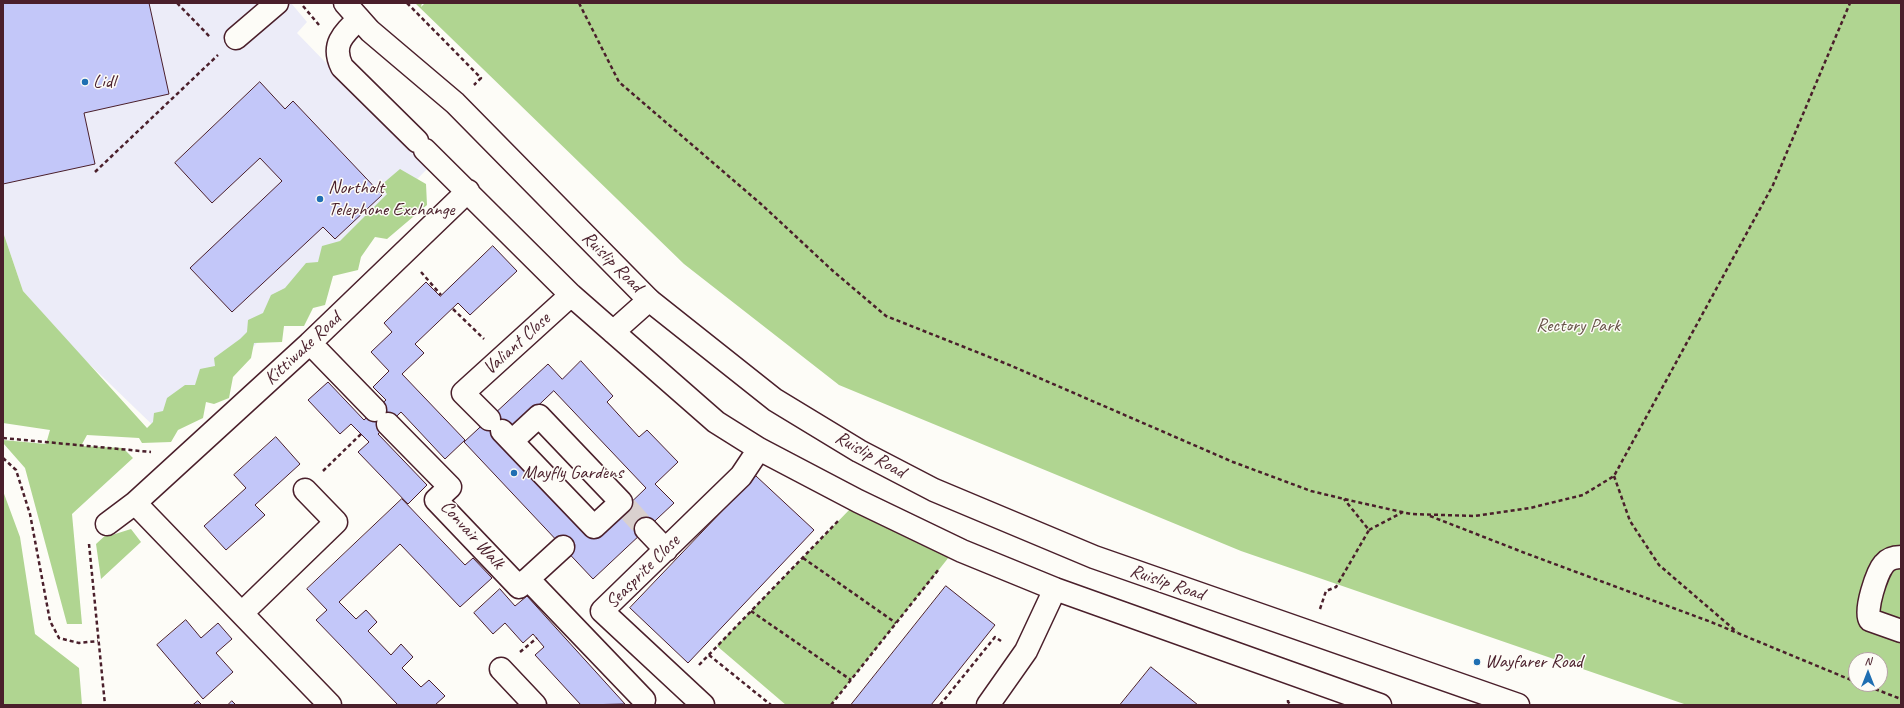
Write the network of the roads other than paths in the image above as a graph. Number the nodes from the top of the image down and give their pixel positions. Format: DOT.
graph roads {
  1 [pos="277,3"];
  2 [pos="352,11"];
  3 [pos="229,44"];
  4 [pos="468,191"];
  5 [pos="571,295"];
  6 [pos="649,300"];
  7 [pos="613,332"];
  8 [pos="310,343"];
  9 [pos="501,430"];
  10 [pos="759,449"];
  11 [pos="305,490"];
  12 [pos="135,503"];
  13 [pos="107,524"];
  14 [pos="646,529"];
  15 [pos="563,547"];
  16 [pos="666,550"];
  17 [pos="1901,557"];
  18 [pos="528,579"];
  19 [pos="1055,589"];
  20 [pos="242,613"];
  21 [pos="1901,630"];
  22 [pos="501,669"];
  23 [pos="644,700"];
  24 [pos="330,705"];
  25 [pos="535,705"];
  26 [pos="704,705"];
  27 [pos="988,705"];
  28 [pos="1380,705"];
  29 [pos="1518,705"];
  1 -- 3 [label="street"];
  2 -- 4 [label="street"];
  2 -- 6 [label="street, Ruislip Road"];
  4 -- 5 [label="street"];
  4 -- 8 [label="street, Kittiwake Road"];
  5 -- 7 [label="street"];
  5 -- 9 [label="street, Valiant Close"];
  6 -- 7 [label="street"];
  6 -- 29 [label="street, Ruislip Road"];
  7 -- 10 [label="street"];
  8 -- 12 [label="street, Kittiwake Road"];
  8 -- 18 [label="street, Convair Walk"];
  9 -- 9 [label="street"];
  10 -- 16 [label="street, Seasprite Close"];
  10 -- 19 [label="street"];
  11 -- 20 [label="street"];
  12 -- 13 [label="street, Kittiwake Road"];
  12 -- 20 [label="street"];
  14 -- 16 [label="street"];
  15 -- 18 [label="street, Convair Walk"];
  16 -- 26 [label="street, Seasprite Close"];
  17 -- 21 [label="street"];
  18 -- 23 [label="street, Convair Walk"];
  19 -- 27 [label="street"];
  19 -- 28 [label="street"];
  20 -- 24 [label="street"];
  22 -- 25 [label="street"];
}
